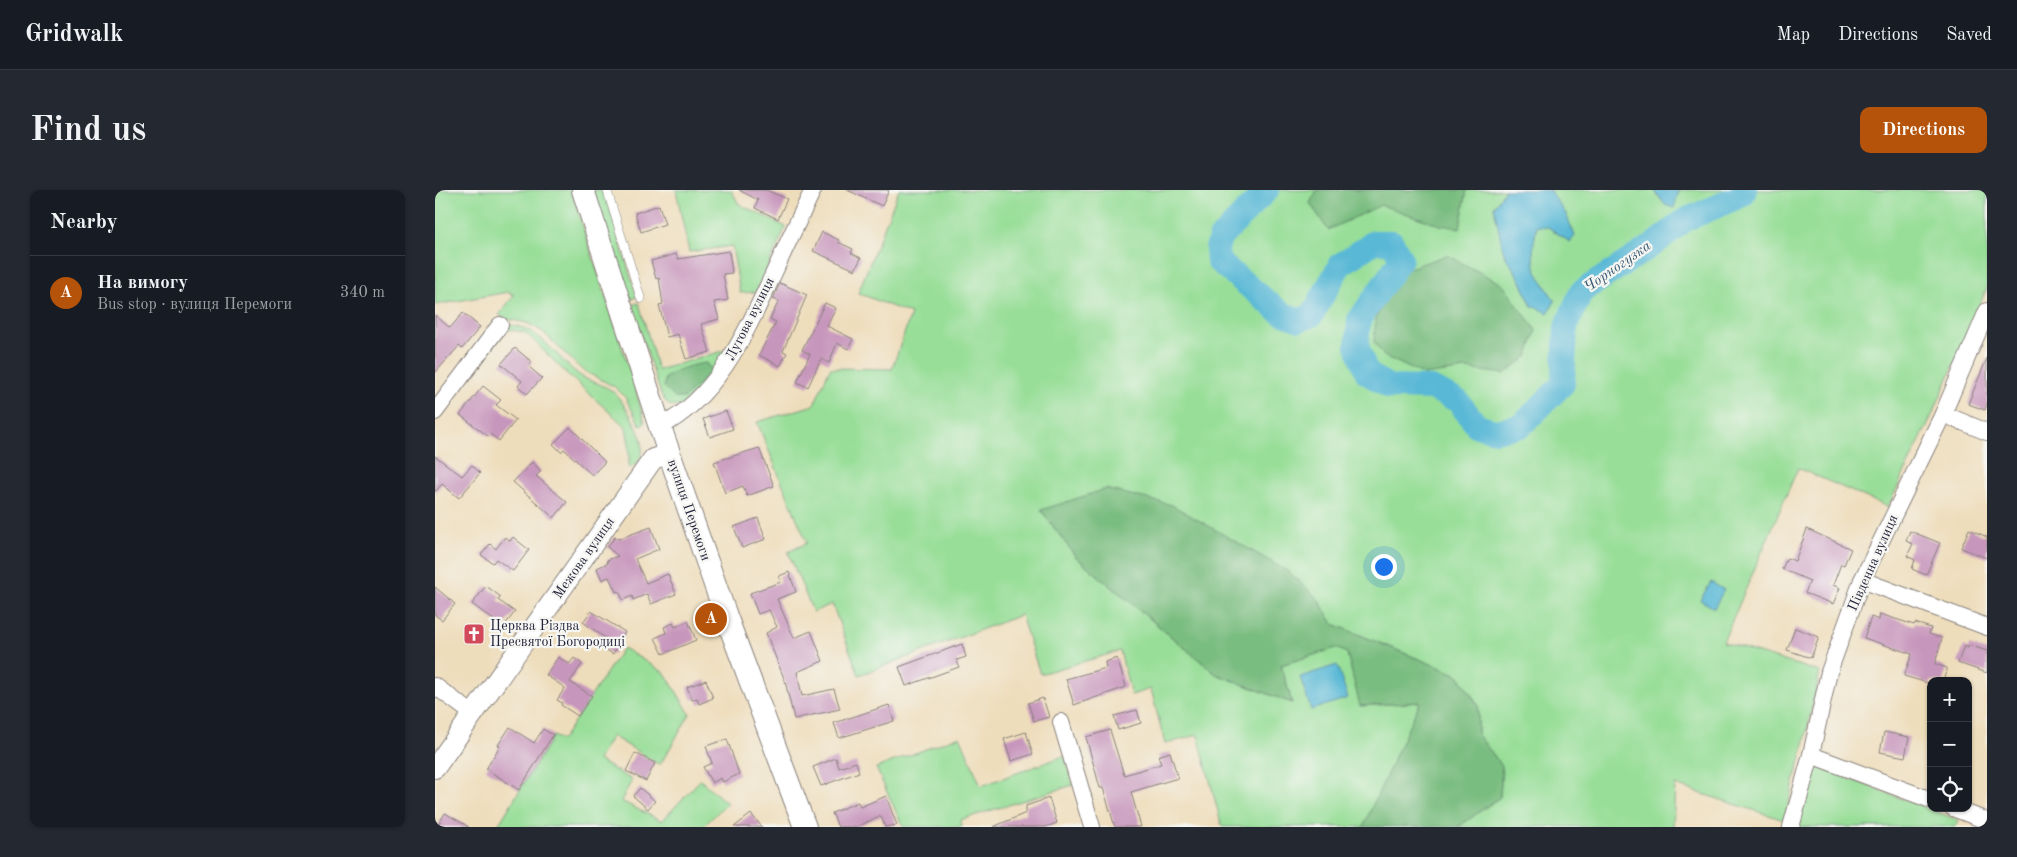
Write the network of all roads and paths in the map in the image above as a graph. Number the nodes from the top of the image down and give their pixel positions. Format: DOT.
graph roads {
  1 [pos="583,190"];
  2 [pos="607,190"];
  3 [pos="813,190"];
  4 [pos="641,299"];
  5 [pos="1985,320"];
  6 [pos="500,325"];
  7 [pos="435,412"];
  8 [pos="1943,414"];
  9 [pos="660,427"];
  10 [pos="1987,432"];
  11 [pos="669,454"];
  12 [pos="1862,580"];
  13 [pos="1987,627"];
  14 [pos="435,686"];
  15 [pos="473,714"];
  16 [pos="1061,722"];
  17 [pos="1811,755"];
  18 [pos="435,768"];
  19 [pos="1927,798"];
  20 [pos="1963,812"];
  21 [pos="1987,822"];
  22 [pos="805,827"];
  23 [pos="1091,827"];
  24 [pos="1791,827"];
  1 -- 9 [label="main road, вулиця Перемоги"];
  2 -- 4 [label="lane"];
  3 -- 9 [label="street, Лугова вулиця"];
  5 -- 8 [label="street, Південна вулиця"];
  6 -- 7 [label="street"];
  8 -- 10 [label="street"];
  8 -- 12 [label="street, Південна вулиця"];
  9 -- 11 [label="main road, вулиця Перемоги"];
  11 -- 15 [label="street, Межова вулиця"];
  11 -- 22 [label="main road, вулиця Перемоги"];
  12 -- 13 [label="street"];
  12 -- 17 [label="street, Південна вулиця"];
  14 -- 15 [label="street"];
  15 -- 18 [label="street, Межова вулиця"];
  16 -- 23 [label="street"];
  17 -- 19 [label="street"];
  17 -- 24 [label="street, Південна вулиця"];
  20 -- 21 [label="street"];
}
